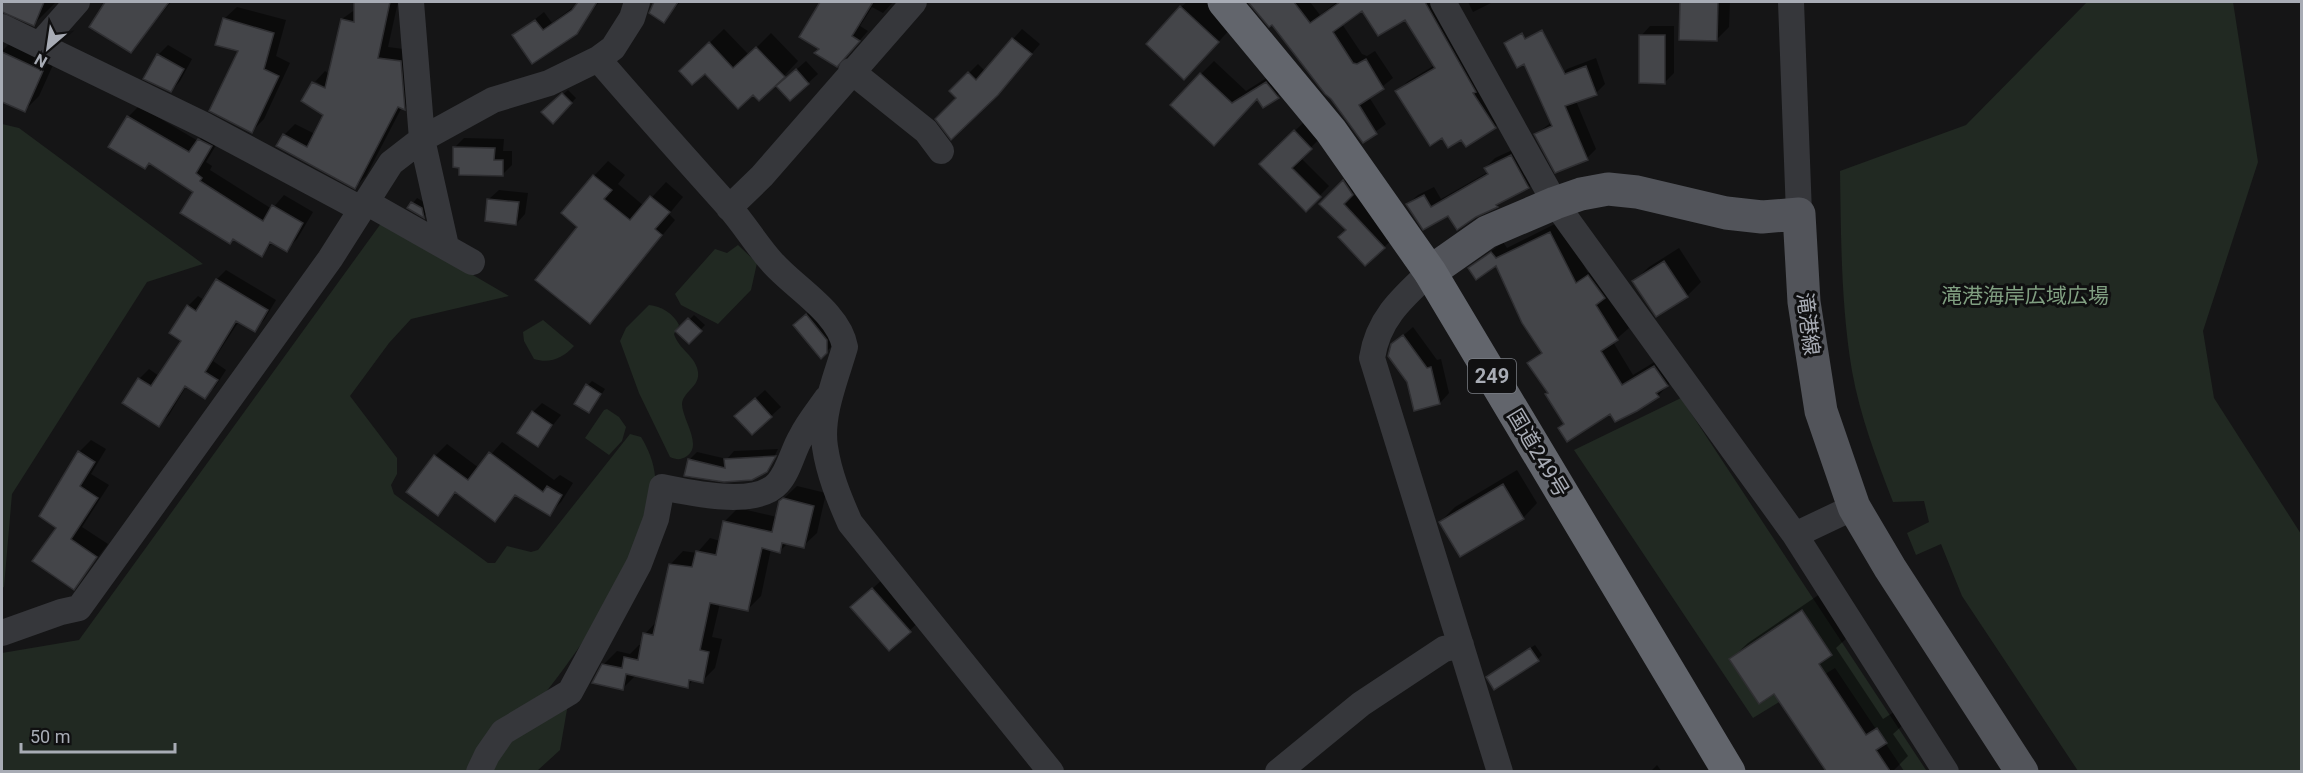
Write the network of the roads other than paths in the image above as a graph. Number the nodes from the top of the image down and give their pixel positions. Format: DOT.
graph roads {
  1 [pos="77,2"];
  2 [pos="411,2"];
  3 [pos="637,2"];
  4 [pos="914,2"];
  5 [pos="1224,2"];
  6 [pos="1443,2"];
  7 [pos="1791,2"];
  8 [pos="2,27"];
  9 [pos="40,44"];
  10 [pos="598,59"];
  11 [pos="851,71"];
  12 [pos="422,139"];
  13 [pos="941,151"];
  14 [pos="1556,203"];
  15 [pos="364,206"];
  16 [pos="729,208"];
  17 [pos="1799,214"];
  18 [pos="446,246"];
  19 [pos="472,262"];
  20 [pos="1430,272"];
  21 [pos="832,391"];
  22 [pos="1854,507"];
  23 [pos="1795,535"];
  24 [pos="2,633"];
  25 [pos="1461,645"];
  26 [pos="479,771"];
  27 [pos="1051,771"];
  28 [pos="1278,771"];
  29 [pos="1500,771"];
  30 [pos="1729,771"];
  31 [pos="1946,771"];
  32 [pos="2022,771"];
  1 -- 9 [label="street"];
  2 -- 12 [label="street"];
  3 -- 10 [label="street"];
  4 -- 11 [label="street"];
  5 -- 20 [label="highway, 国道249号 / 249"];
  6 -- 14 [label="street"];
  7 -- 17 [label="street"];
  8 -- 9 [label="street"];
  9 -- 15 [label="street"];
  10 -- 12 [label="street"];
  10 -- 16 [label="street"];
  11 -- 13 [label="street"];
  11 -- 16 [label="street"];
  12 -- 15 [label="street"];
  12 -- 18 [label="street"];
  14 -- 17 [label="main road"];
  14 -- 20 [label="main road"];
  14 -- 23 [label="street"];
  15 -- 18 [label="street"];
  15 -- 24 [label="street"];
  16 -- 21 [label="street"];
  17 -- 22 [label="main road, 滝港線"];
  18 -- 19 [label="street"];
  20 -- 25 [label="street"];
  20 -- 30 [label="highway, 国道249号 / 249"];
  21 -- 26 [label="street"];
  21 -- 27 [label="street"];
  22 -- 23 [label="street"];
  22 -- 32 [label="main road, 滝港線"];
  23 -- 31 [label="street"];
  25 -- 28 [label="street"];
  25 -- 29 [label="street"];
}
